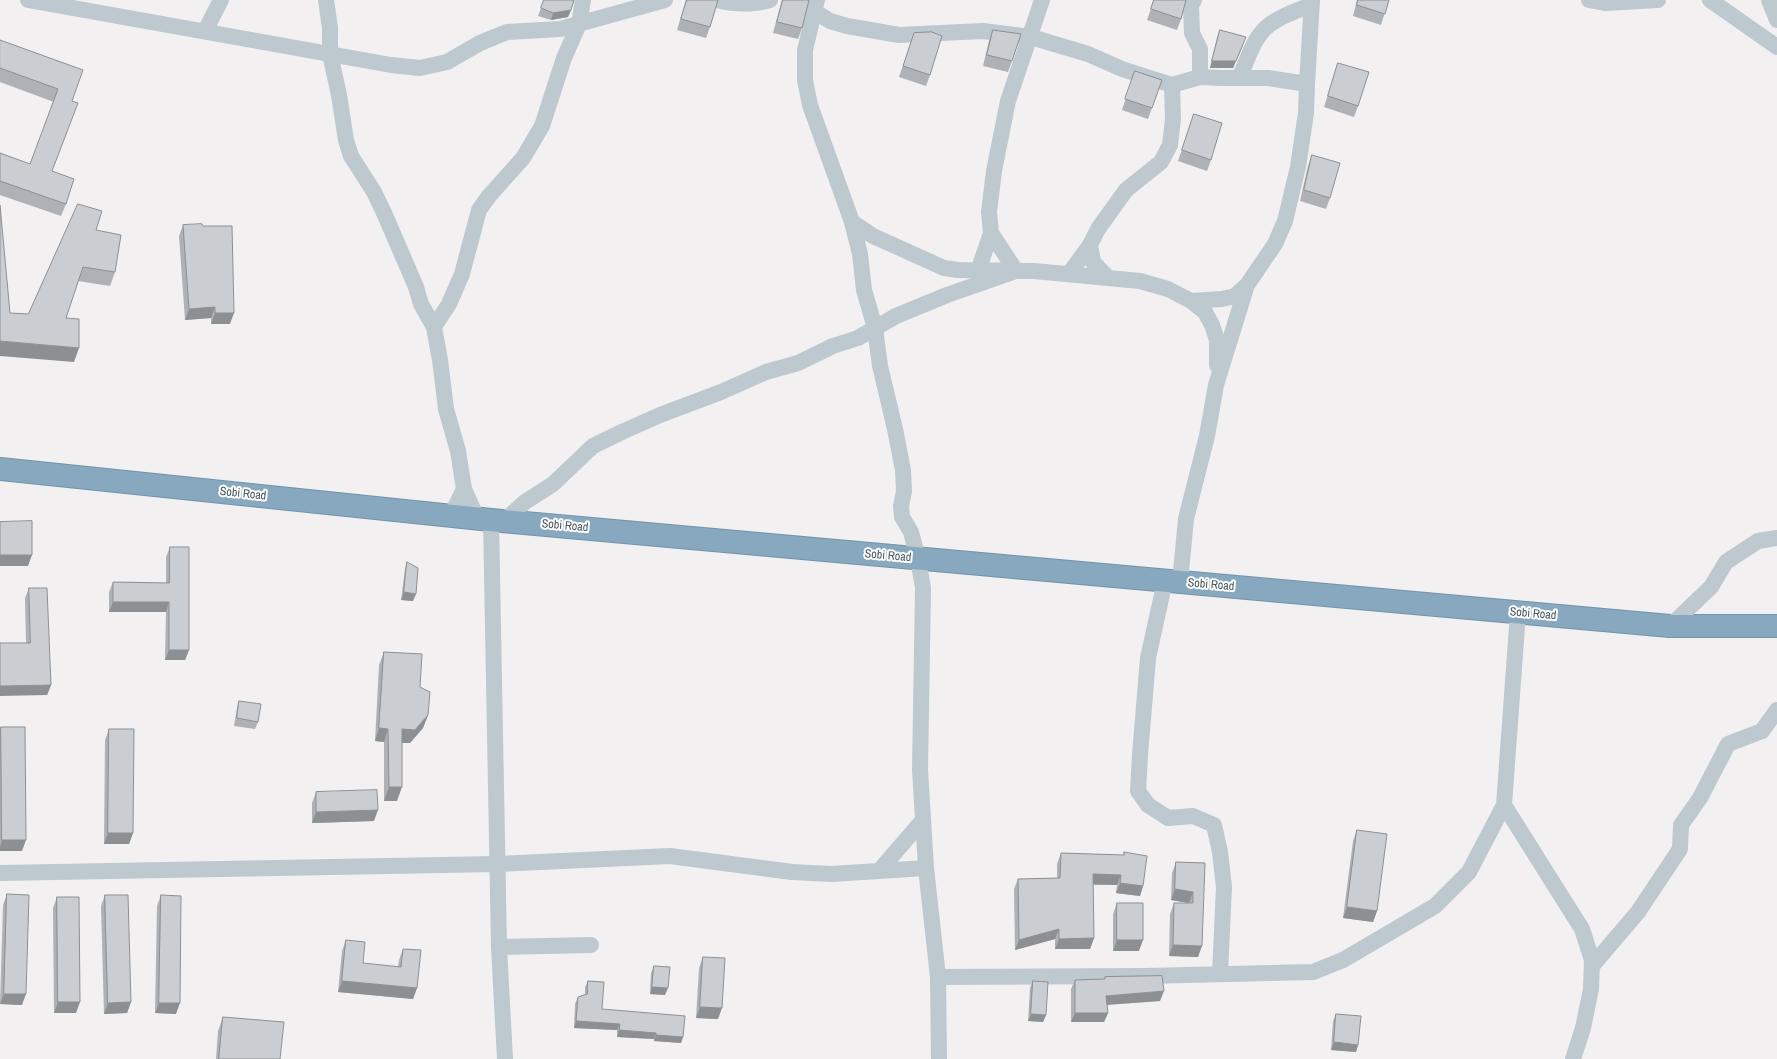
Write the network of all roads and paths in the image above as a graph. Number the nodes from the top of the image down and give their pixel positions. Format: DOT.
graph roads {
  1 [pos="28,0"];
  2 [pos="221,0"];
  3 [pos="326,0"];
  4 [pos="583,0"];
  5 [pos="665,0"];
  6 [pos="717,0"];
  7 [pos="770,0"];
  8 [pos="1042,0"];
  9 [pos="1194,0"];
  10 [pos="1589,0"];
  11 [pos="1658,0"];
  12 [pos="1710,0"];
  13 [pos="1769,0"];
  14 [pos="1312,2"];
  15 [pos="65,3"];
  16 [pos="816,5"];
  17 [pos="1777,20"];
  18 [pos="579,24"];
  19 [pos="205,31"];
  20 [pos="1031,36"];
  21 [pos="1777,47"];
  22 [pos="330,54"];
  23 [pos="1200,77"];
  24 [pos="1240,77"];
  25 [pos="1307,84"];
  26 [pos="1172,85"];
  27 [pos="852,222"];
  28 [pos="991,233"];
  29 [pos="1090,245"];
  30 [pos="978,271"];
  31 [pos="1016,271"];
  32 [pos="1068,274"];
  33 [pos="1108,278"];
  34 [pos="1247,285"];
  35 [pos="1191,301"];
  36 [pos="434,327"];
  37 [pos="875,328"];
  38 [pos="1216,385"];
  39 [pos="0,469"];
  40 [pos="464,489"];
  41 [pos="451,515"];
  42 [pos="491,520"];
  43 [pos="1777,538"];
  44 [pos="918,559"];
  45 [pos="1173,581"];
  46 [pos="1518,613"];
  47 [pos="1670,626"];
  48 [pos="1777,626"];
  49 [pos="1777,710"];
  50 [pos="1504,805"];
  51 [pos="923,820"];
  52 [pos="497,864"];
  53 [pos="926,868"];
  54 [pos="879,871"];
  55 [pos="0,873"];
  56 [pos="591,945"];
  57 [pos="499,947"];
  58 [pos="1592,966"];
  59 [pos="1220,974"];
  60 [pos="938,977"];
  61 [pos="505,1059"];
  62 [pos="939,1059"];
  63 [pos="1572,1059"];
  1 -- 15 [label="street"];
  2 -- 19 [label="street"];
  3 -- 22 [label="street"];
  4 -- 18 [label="street"];
  5 -- 18 [label="street"];
  6 -- 7 [label="street"];
  8 -- 20 [label="street"];
  9 -- 23 [label="street"];
  10 -- 11 [label="street"];
  12 -- 21 [label="street"];
  13 -- 17 [label="street"];
  14 -- 24 [label="street"];
  14 -- 25 [label="street"];
  15 -- 19 [label="street"];
  16 -- 20 [label="street"];
  16 -- 27 [label="street"];
  18 -- 22 [label="street"];
  18 -- 36 [label="street"];
  19 -- 22 [label="street"];
  20 -- 26 [label="street"];
  20 -- 28 [label="street"];
  22 -- 36 [label="street"];
  23 -- 24 [label="street"];
  23 -- 26 [label="street"];
  24 -- 25 [label="street"];
  25 -- 34 [label="street"];
  26 -- 29 [label="street"];
  27 -- 30 [label="street"];
  27 -- 37 [label="street"];
  28 -- 30 [label="street"];
  28 -- 31 [label="street"];
  29 -- 32 [label="street"];
  29 -- 33 [label="street"];
  30 -- 31 [label="street"];
  31 -- 32 [label="street"];
  31 -- 37 [label="street"];
  32 -- 33 [label="street"];
  33 -- 35 [label="street"];
  34 -- 35 [label="street"];
  34 -- 38 [label="street"];
  35 -- 38 [label="street"];
  36 -- 40 [label="street"];
  37 -- 42 [label="street"];
  37 -- 44 [label="street"];
  38 -- 45 [label="street"];
  39 -- 41 [label="highway, Sobi Road"];
  40 -- 41 [label="street"];
  40 -- 42 [label="street"];
  41 -- 42 [label="highway, Sobi Road"];
  42 -- 44 [label="highway, Sobi Road"];
  42 -- 52 [label="street"];
  43 -- 47 [label="street"];
  44 -- 45 [label="highway, Sobi Road"];
  44 -- 51 [label="street"];
  45 -- 46 [label="highway, Sobi Road"];
  45 -- 59 [label="street"];
  46 -- 47 [label="highway, Sobi Road"];
  46 -- 50 [label="street"];
  47 -- 48 [label="highway, Sobi Road"];
  49 -- 58 [label="street"];
  50 -- 58 [label="street"];
  50 -- 59 [label="street"];
  51 -- 53 [label="street"];
  51 -- 54 [label="street"];
  52 -- 54 [label="street"];
  52 -- 55 [label="street"];
  52 -- 57 [label="street"];
  53 -- 54 [label="street"];
  53 -- 60 [label="street"];
  56 -- 57 [label="street"];
  57 -- 61 [label="street"];
  58 -- 63 [label="street"];
  59 -- 60 [label="street"];
  60 -- 62 [label="street"];
}
